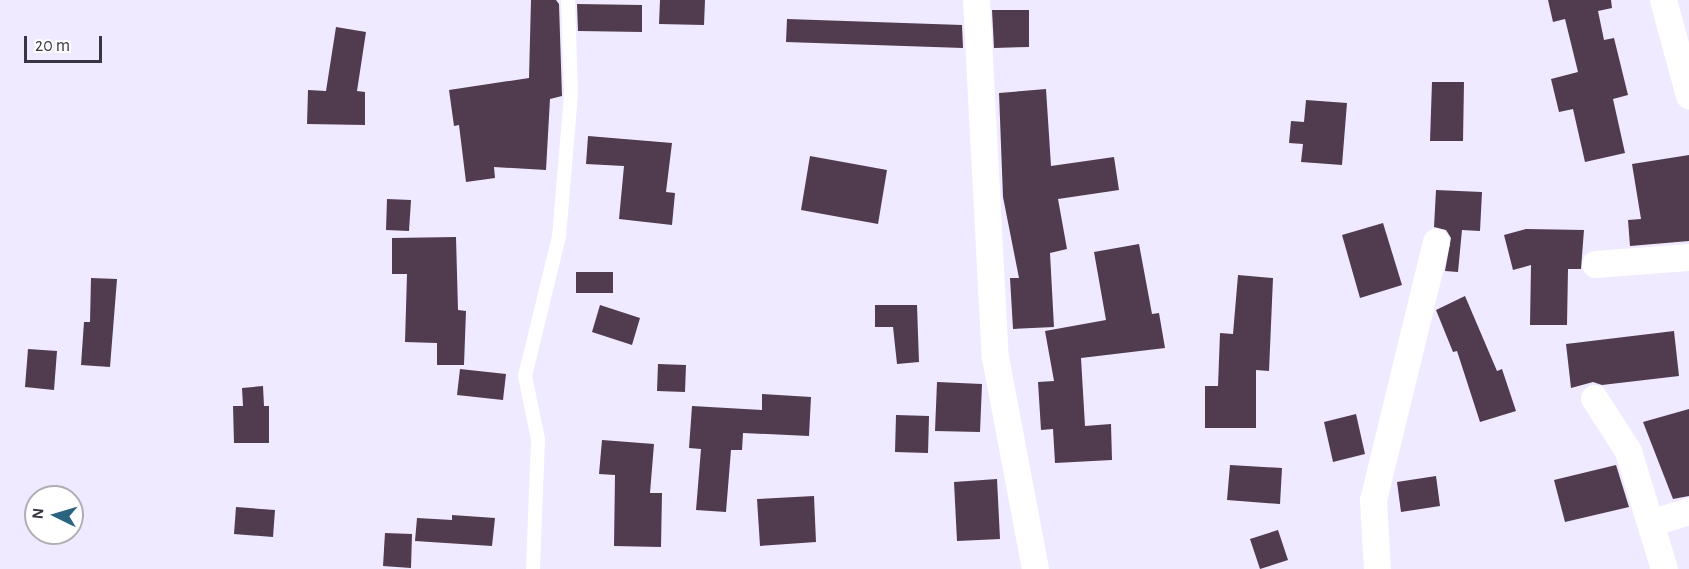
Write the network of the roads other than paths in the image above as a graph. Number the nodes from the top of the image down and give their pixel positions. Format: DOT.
graph roads {
  1 [pos="568,0"];
  2 [pos="976,0"];
  3 [pos="1663,0"];
  4 [pos="1689,96"];
  5 [pos="1436,242"];
  6 [pos="1689,257"];
  7 [pos="1595,264"];
  8 [pos="1594,398"];
  9 [pos="1689,511"];
  10 [pos="1653,522"];
  11 [pos="533,569"];
  12 [pos="1035,569"];
  13 [pos="1377,569"];
  14 [pos="1664,569"];
  1 -- 11 [label="lane"];
  2 -- 12 [label="street"];
  3 -- 4 [label="street"];
  5 -- 13 [label="street"];
  6 -- 7 [label="street"];
  8 -- 10 [label="street"];
  9 -- 10 [label="street"];
  10 -- 14 [label="street"];
}
